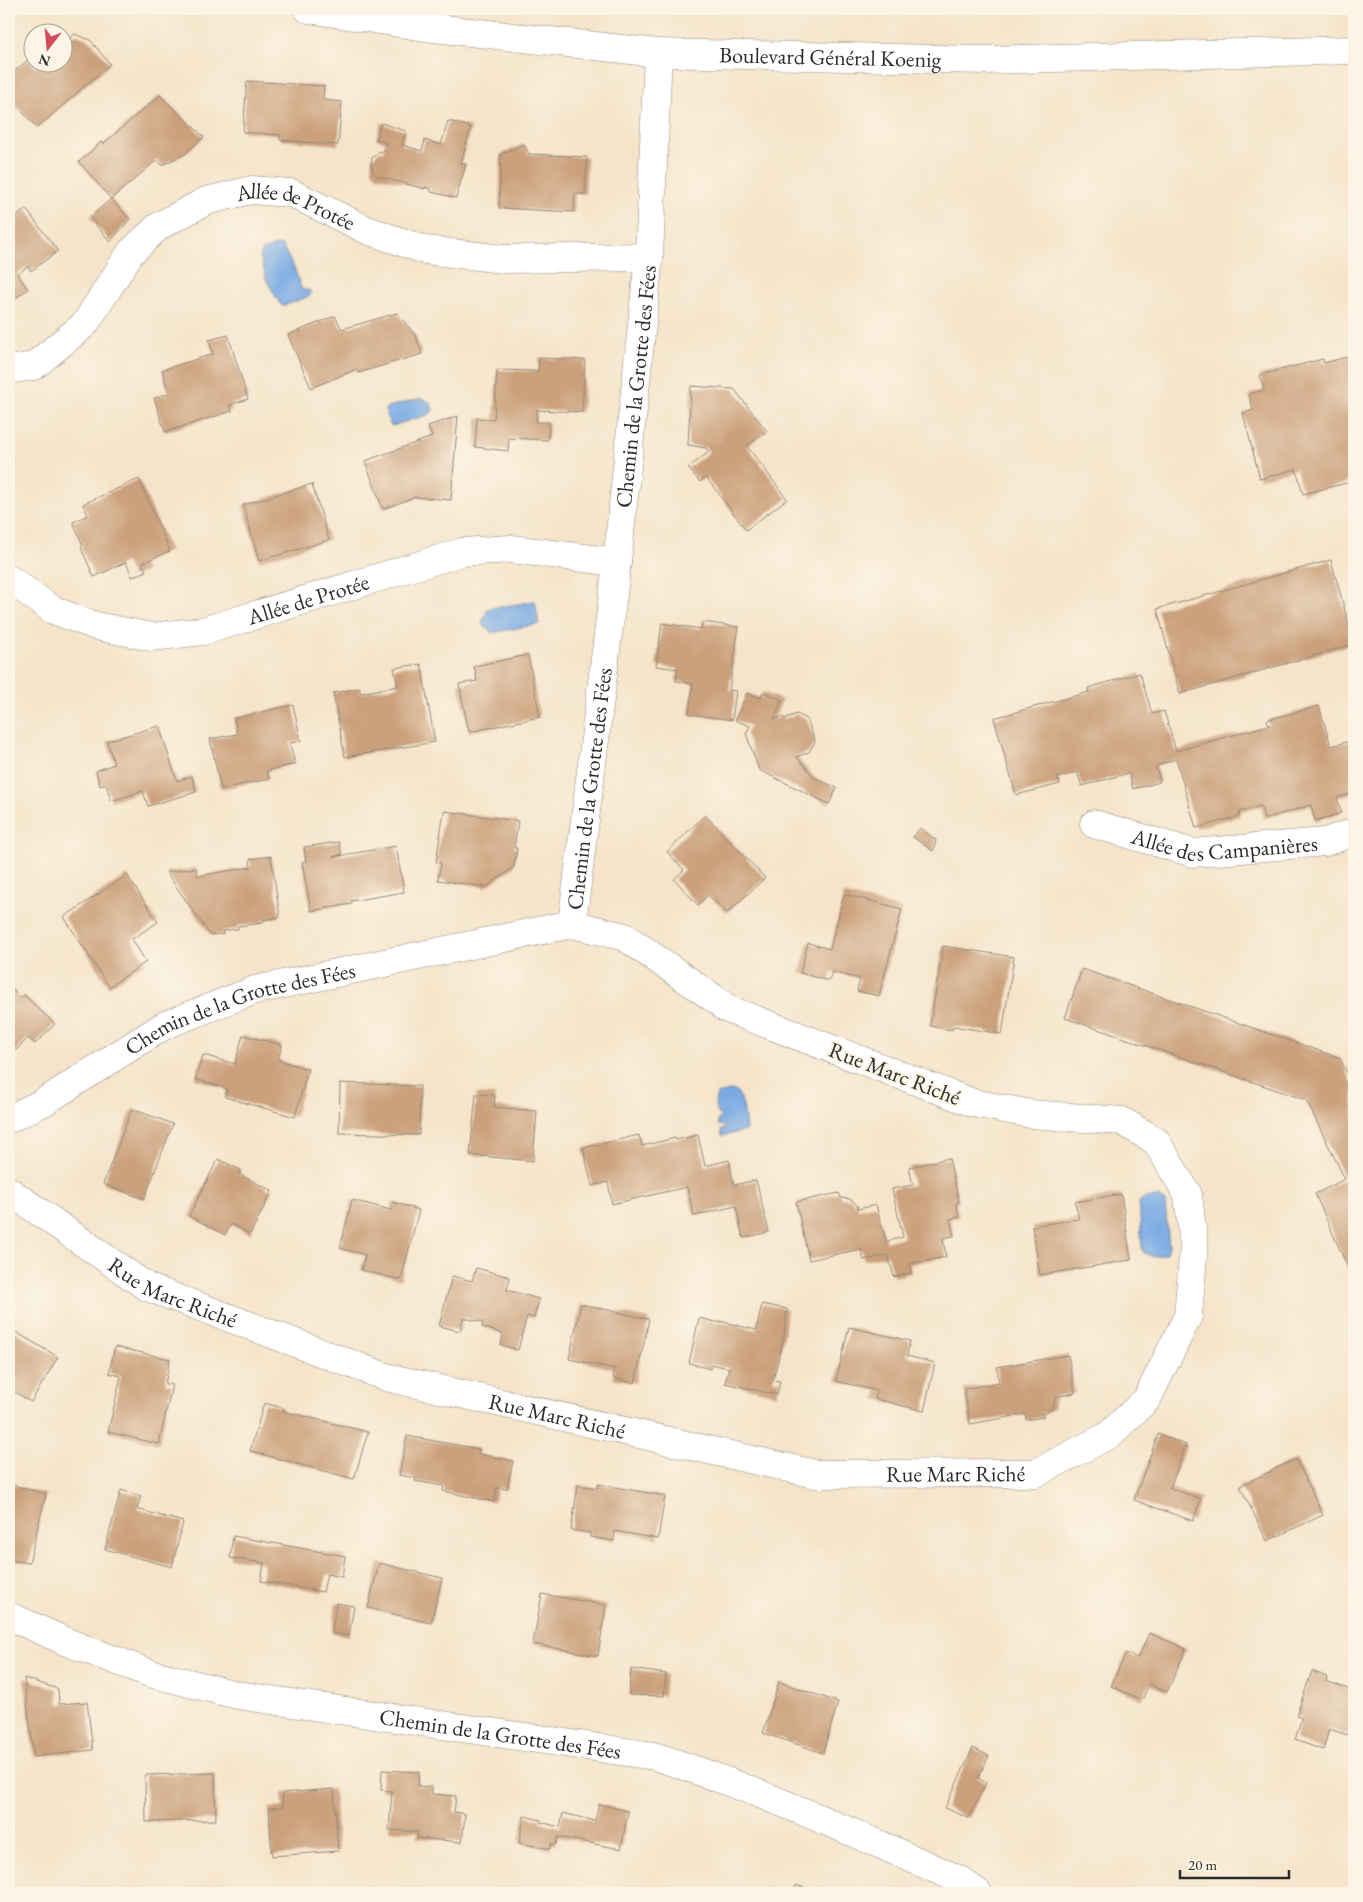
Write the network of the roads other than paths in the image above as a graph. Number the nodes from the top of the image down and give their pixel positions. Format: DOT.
graph roads {
  1 [pos="308,9"];
  2 [pos="1354,50"];
  3 [pos="658,53"];
  4 [pos="649,257"];
  5 [pos="9,370"];
  6 [pos="617,562"];
  7 [pos="9,579"];
  8 [pos="1094,824"];
  9 [pos="1354,832"];
  10 [pos="572,924"];
  11 [pos="9,1119"];
  12 [pos="9,1191"];
  13 [pos="9,1616"];
  14 [pos="978,1893"];
  1 -- 3 [label="street, Boulevard Général Koenig"];
  2 -- 3 [label="street, Boulevard Général Koenig"];
  3 -- 4 [label="street, Chemin de la Grotte des Fées"];
  4 -- 5 [label="street, Allée de Protée"];
  4 -- 6 [label="street, Chemin de la Grotte des Fées"];
  6 -- 7 [label="street, Allée de Protée"];
  6 -- 10 [label="street, Chemin de la Grotte des Fées"];
  8 -- 9 [label="street, Allée des Campanières"];
  10 -- 11 [label="street, Chemin de la Grotte des Fées"];
  10 -- 12 [label="street, Rue Marc Riché"];
  13 -- 14 [label="street, Chemin de la Grotte des Fées"];
}
